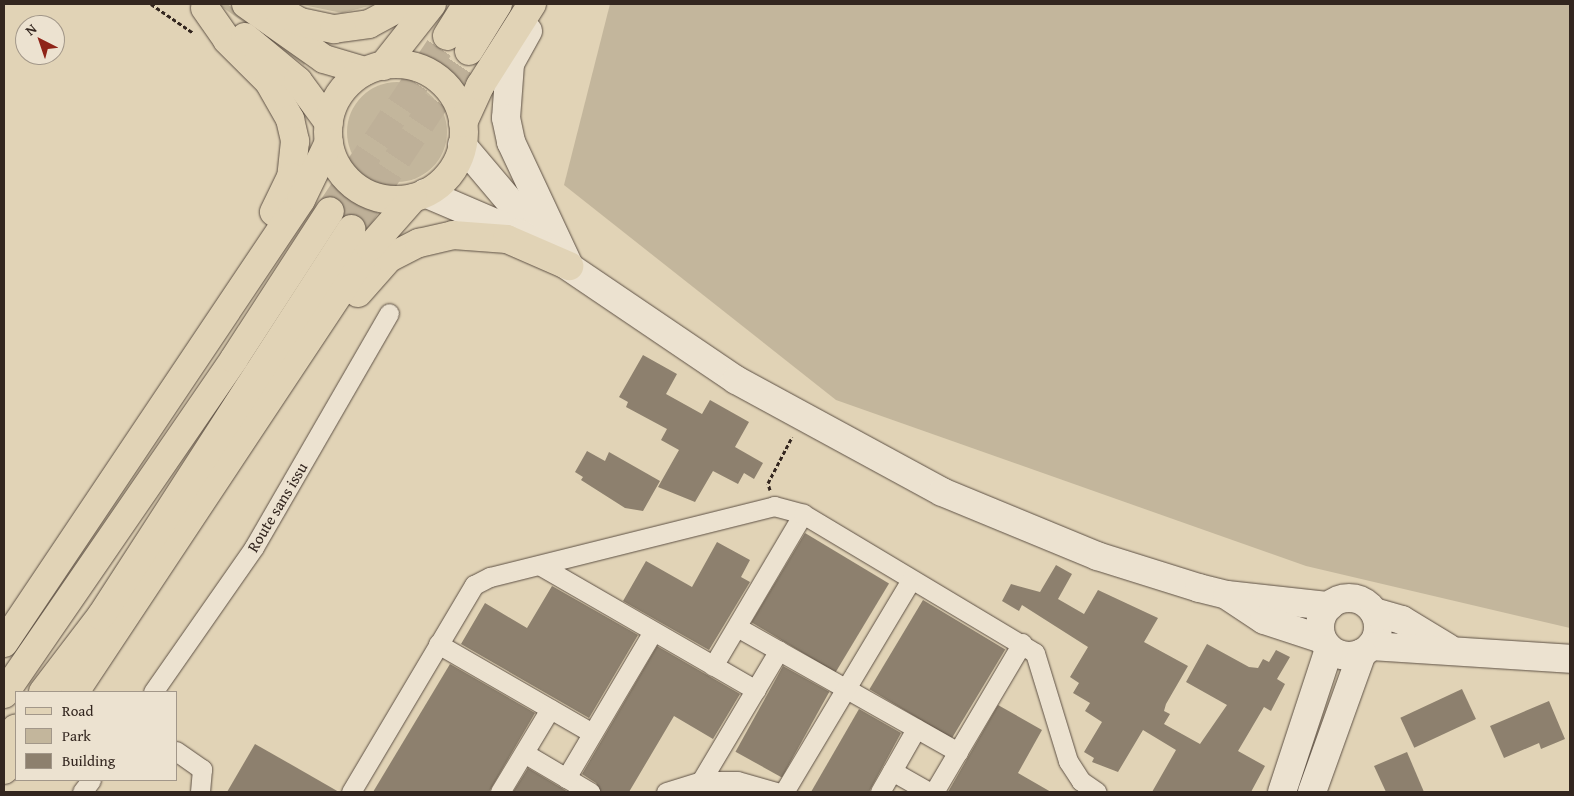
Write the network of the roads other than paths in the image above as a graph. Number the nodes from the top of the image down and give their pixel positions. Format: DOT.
graph roads {
  1 [pos="246,4"];
  2 [pos="270,4"];
  3 [pos="406,4"];
  4 [pos="432,4"];
  5 [pos="467,4"];
  6 [pos="498,4"];
  7 [pos="532,4"];
  8 [pos="540,4"];
  9 [pos="202,6"];
  10 [pos="447,36"];
  11 [pos="469,51"];
  12 [pos="374,69"];
  13 [pos="329,132"];
  14 [pos="463,134"];
  15 [pos="419,195"];
  16 [pos="330,210"];
  17 [pos="352,229"];
  18 [pos="258,262"];
  19 [pos="569,266"];
  20 [pos="389,313"];
  21 [pos="326,315"];
  22 [pos="803,514"];
  23 [pos="541,566"];
  24 [pos="911,580"];
  25 [pos="1227,595"];
  26 [pos="1329,606"];
  27 [pos="1374,612"];
  28 [pos="737,627"];
  29 [pos="652,632"];
  30 [pos="4,643"];
  31 [pos="1022,643"];
  32 [pos="438,644"];
  33 [pos="1326,644"];
  34 [pos="1448,648"];
  35 [pos="1366,649"];
  36 [pos="779,650"];
  37 [pos="1402,650"];
  38 [pos="1570,659"];
  39 [pos="713,666"];
  40 [pos="1351,683"];
  41 [pos="847,689"];
  42 [pos="756,690"];
  43 [pos="44,691"];
  44 [pos="76,691"];
  45 [pos="154,691"];
  46 [pos="4,694"];
  47 [pos="550,709"];
  48 [pos="916,728"];
  49 [pos="15,729"];
  50 [pos="592,733"];
  51 [pos="4,742"];
  52 [pos="178,752"];
  53 [pos="958,752"];
  54 [pos="524,753"];
  55 [pos="15,758"];
  56 [pos="4,770"];
  57 [pos="15,770"];
  58 [pos="892,772"];
  59 [pos="566,778"];
  60 [pos="90,781"];
  61 [pos="702,781"];
  62 [pos="4,784"];
  63 [pos="1078,787"];
  64 [pos="82,792"];
  65 [pos="200,792"];
  66 [pos="352,792"];
  67 [pos="500,792"];
  68 [pos="590,792"];
  69 [pos="666,792"];
  70 [pos="776,792"];
  71 [pos="784,792"];
  72 [pos="880,792"];
  73 [pos="929,792"];
  74 [pos="934,792"];
  75 [pos="1097,792"];
  76 [pos="1282,792"];
  77 [pos="1312,792"];
  1 -- 12 [label="main road"];
  2 -- 3 [label="main road"];
  4 -- 12 [label="main road"];
  5 -- 10 [label="main road"];
  6 -- 11 [label="main road"];
  7 -- 14 [label="main road"];
  8 -- 19 [label="street"];
  9 -- 13 [label="main road"];
  9 -- 18 [label="main road"];
  12 -- 13 [label="main road"];
  12 -- 14 [label="main road"];
  13 -- 15 [label="main road"];
  13 -- 18 [label="main road"];
  14 -- 15 [label="main road"];
  14 -- 19 [label="street"];
  15 -- 19 [label="street"];
  15 -- 21 [label="main road"];
  16 -- 46 [label="main road"];
  17 -- 43 [label="main road"];
  18 -- 30 [label="main road"];
  19 -- 21 [label="main road"];
  19 -- 25 [label="street"];
  20 -- 45 [label="street, Route sans issu"];
  21 -- 44 [label="main road"];
  22 -- 23 [label="street"];
  22 -- 24 [label="street"];
  22 -- 28 [label="street"];
  23 -- 29 [label="street"];
  23 -- 32 [label="street"];
  24 -- 31 [label="street"];
  24 -- 41 [label="street"];
  25 -- 26 [label="street"];
  25 -- 33 [label="street"];
  26 -- 27 [label="street"];
  26 -- 33 [label="street"];
  27 -- 34 [label="street"];
  27 -- 35 [label="street"];
  28 -- 36 [label="street"];
  28 -- 39 [label="street"];
  29 -- 39 [label="street"];
  29 -- 50 [label="street"];
  31 -- 53 [label="street"];
  31 -- 63 [label="street"];
  32 -- 47 [label="street"];
  32 -- 66 [label="street"];
  33 -- 35 [label="street"];
  33 -- 76 [label="street"];
  34 -- 37 [label="street"];
  34 -- 38 [label="street"];
  35 -- 37 [label="street"];
  35 -- 40 [label="street"];
  36 -- 41 [label="street"];
  36 -- 42 [label="street"];
  37 -- 40 [label="street"];
  39 -- 42 [label="street"];
  40 -- 77 [label="street"];
  41 -- 48 [label="street"];
  41 -- 71 [label="street"];
  42 -- 61 [label="street"];
  47 -- 50 [label="street"];
  47 -- 54 [label="street"];
  48 -- 53 [label="street"];
  48 -- 58 [label="street"];
  49 -- 51 [label="main road"];
  50 -- 59 [label="street"];
  52 -- 65 [label="street"];
  53 -- 74 [label="street"];
  54 -- 59 [label="street"];
  54 -- 67 [label="street"];
  55 -- 56 [label="main road"];
  57 -- 62 [label="main road"];
  58 -- 72 [label="street"];
  58 -- 73 [label="street"];
  59 -- 68 [label="street"];
  60 -- 64 [label="street"];
  61 -- 69 [label="street"];
  61 -- 70 [label="street"];
  63 -- 75 [label="street"];
}
